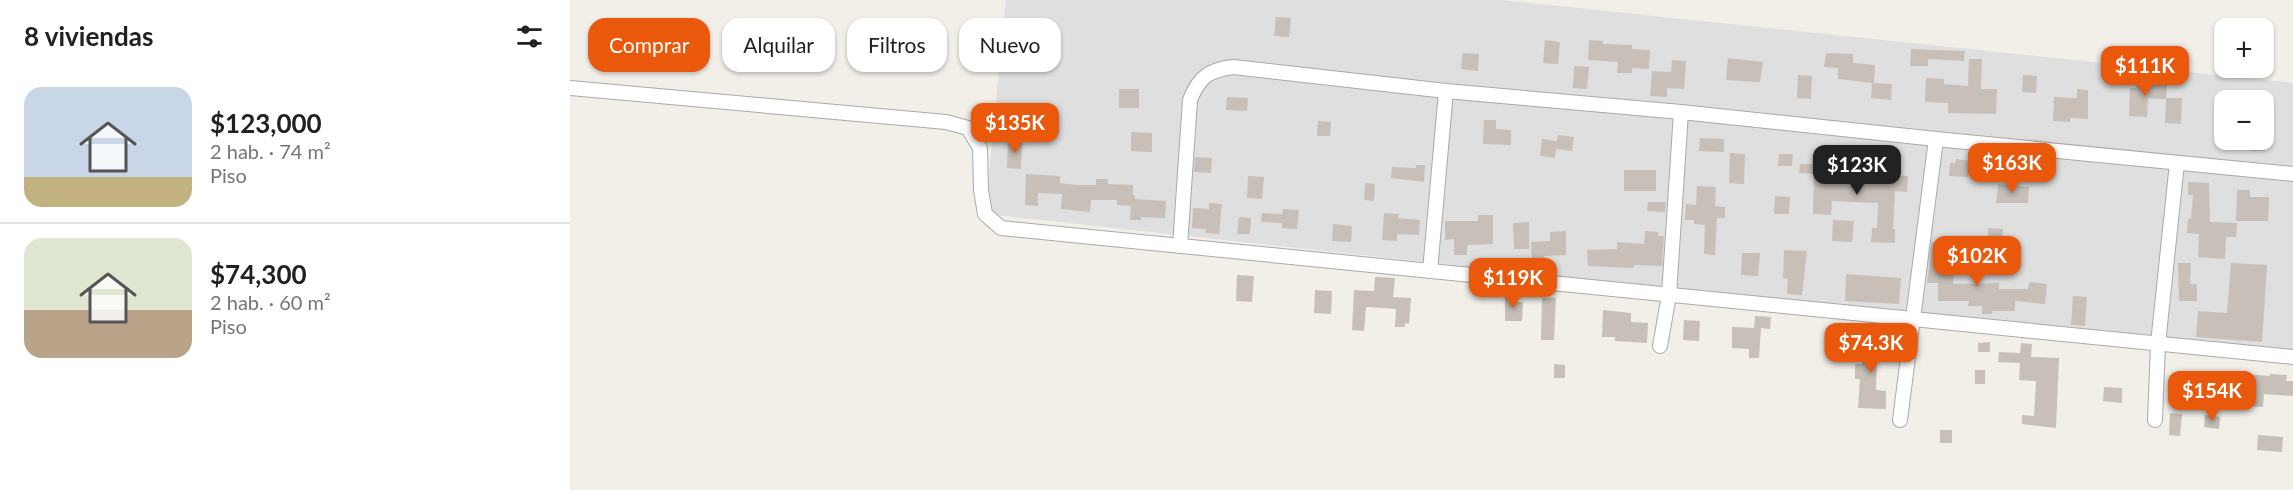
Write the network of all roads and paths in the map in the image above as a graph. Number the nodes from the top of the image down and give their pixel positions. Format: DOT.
graph roads {
  1 [pos="570,88"];
  2 [pos="1446,91"];
  3 [pos="1681,112"];
  4 [pos="1936,139"];
  5 [pos="2178,163"];
  6 [pos="2293,174"];
  7 [pos="1180,246"];
  8 [pos="1430,271"];
  9 [pos="1669,295"];
  10 [pos="1914,319"];
  11 [pos="2158,344"];
  12 [pos="1660,346"];
  13 [pos="2293,357"];
  14 [pos="1900,420"];
  15 [pos="2155,420"];
  1 -- 7 [label="street"];
  2 -- 3 [label="street"];
  2 -- 7 [label="street"];
  2 -- 8 [label="street"];
  3 -- 4 [label="street"];
  3 -- 9 [label="street"];
  4 -- 5 [label="street"];
  4 -- 10 [label="street"];
  5 -- 6 [label="street"];
  5 -- 11 [label="street"];
  7 -- 8 [label="street"];
  8 -- 9 [label="street"];
  9 -- 10 [label="street"];
  9 -- 12 [label="street"];
  10 -- 11 [label="street"];
  10 -- 14 [label="street"];
  11 -- 13 [label="street"];
  11 -- 15 [label="street"];
}
